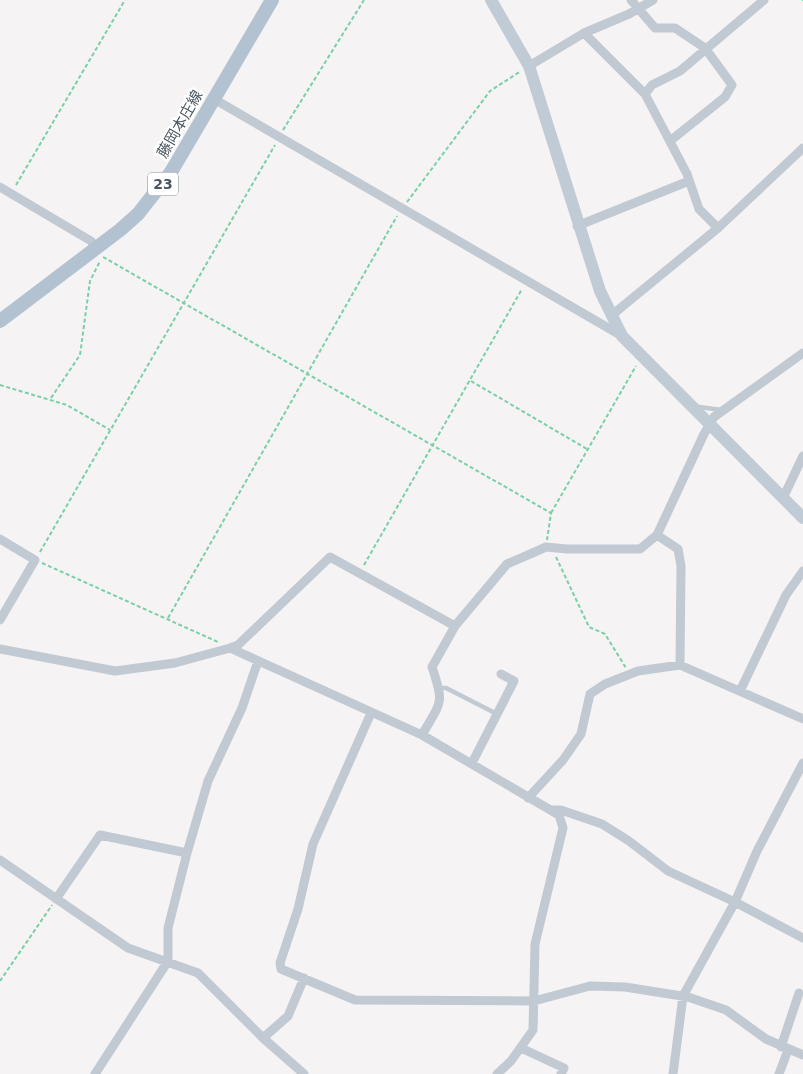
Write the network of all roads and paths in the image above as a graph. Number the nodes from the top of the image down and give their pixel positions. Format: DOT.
graph roads {
  1 [pos="125,0"];
  2 [pos="364,0"];
  3 [pos="491,0"];
  4 [pos="631,0"];
  5 [pos="653,0"];
  6 [pos="764,0"];
  7 [pos="267,2"];
  8 [pos="637,9"];
  9 [pos="584,33"];
  10 [pos="705,48"];
  11 [pos="529,66"];
  12 [pos="645,94"];
  13 [pos="214,99"];
  14 [pos="279,137"];
  15 [pos="670,141"];
  16 [pos="803,148"];
  17 [pos="689,181"];
  18 [pos="0,187"];
  19 [pos="11,194"];
  20 [pos="402,208"];
  21 [pos="577,226"];
  22 [pos="718,228"];
  23 [pos="100,253"];
  24 [pos="527,281"];
  25 [pos="184,302"];
  26 [pos="612,315"];
  27 [pos="0,321"];
  28 [pos="622,336"];
  29 [pos="803,353"];
  30 [pos="642,355"];
  31 [pos="308,375"];
  32 [pos="470,381"];
  33 [pos="0,385"];
  34 [pos="51,398"];
  35 [pos="686,401"];
  36 [pos="722,410"];
  37 [pos="709,424"];
  38 [pos="110,430"];
  39 [pos="433,445"];
  40 [pos="587,449"];
  41 [pos="803,456"];
  42 [pos="783,498"];
  43 [pos="551,513"];
  44 [pos="803,518"];
  45 [pos="658,535"];
  46 [pos="0,539"];
  47 [pos="549,547"];
  48 [pos="35,560"];
  49 [pos="803,571"];
  50 [pos="359,572"];
  51 [pos="167,619"];
  52 [pos="0,620"];
  53 [pos="454,626"];
  54 [pos="0,648"];
  55 [pos="230,648"];
  56 [pos="258,660"];
  57 [pos="680,665"];
  58 [pos="501,674"];
  59 [pos="630,674"];
  60 [pos="439,688"];
  61 [pos="740,691"];
  62 [pos="371,713"];
  63 [pos="497,714"];
  64 [pos="803,719"];
  65 [pos="422,735"];
  66 [pos="472,763"];
  67 [pos="803,763"];
  68 [pos="528,798"];
  69 [pos="549,810"];
  70 [pos="187,853"];
  71 [pos="0,860"];
  72 [pos="56,899"];
  73 [pos="735,902"];
  74 [pos="803,938"];
  75 [pos="168,961"];
  76 [pos="304,978"];
  77 [pos="0,981"];
  78 [pos="799,993"];
  79 [pos="683,996"];
  80 [pos="534,1001"];
  81 [pos="262,1038"];
  82 [pos="521,1048"];
  83 [pos="784,1048"];
  84 [pos="803,1055"];
  85 [pos="95,1074"];
  86 [pos="304,1074"];
  87 [pos="497,1074"];
  88 [pos="561,1074"];
  89 [pos="673,1074"];
  90 [pos="779,1074"];
  1 -- 19 [label="path"];
  2 -- 14 [label="path"];
  3 -- 11 [label="street"];
  4 -- 8 [label="street"];
  5 -- 8 [label="street"];
  6 -- 10 [label="street"];
  7 -- 13 [label="main road, 藤岡本庄線 / 23"];
  8 -- 9 [label="street"];
  8 -- 10 [label="street"];
  9 -- 11 [label="street"];
  9 -- 12 [label="street"];
  10 -- 12 [label="street"];
  10 -- 15 [label="street"];
  11 -- 20 [label="path"];
  11 -- 21 [label="street"];
  12 -- 15 [label="street"];
  13 -- 14 [label="street"];
  13 -- 23 [label="main road, 藤岡本庄線 / 23"];
  14 -- 20 [label="street"];
  14 -- 25 [label="path"];
  15 -- 17 [label="street"];
  16 -- 22 [label="street"];
  17 -- 21 [label="street"];
  17 -- 22 [label="street"];
  18 -- 19 [label="street"];
  19 -- 23 [label="street"];
  20 -- 24 [label="street"];
  20 -- 31 [label="path"];
  21 -- 26 [label="street"];
  22 -- 26 [label="street"];
  23 -- 25 [label="path"];
  23 -- 27 [label="main road, 藤岡本庄線 / 23"];
  23 -- 34 [label="path"];
  24 -- 28 [label="street"];
  24 -- 32 [label="path"];
  25 -- 31 [label="path"];
  25 -- 38 [label="path"];
  26 -- 28 [label="street"];
  28 -- 30 [label="street"];
  29 -- 36 [label="street"];
  30 -- 35 [label="street"];
  30 -- 40 [label="path"];
  31 -- 39 [label="path"];
  31 -- 51 [label="path"];
  32 -- 39 [label="path"];
  32 -- 40 [label="path"];
  33 -- 34 [label="path"];
  34 -- 38 [label="path"];
  35 -- 36 [label="lane"];
  35 -- 37 [label="street"];
  36 -- 37 [label="street"];
  37 -- 42 [label="street"];
  37 -- 45 [label="street"];
  38 -- 48 [label="path"];
  39 -- 43 [label="path"];
  39 -- 50 [label="path"];
  40 -- 43 [label="path"];
  41 -- 42 [label="street"];
  42 -- 44 [label="street"];
  43 -- 47 [label="path"];
  45 -- 47 [label="street"];
  45 -- 57 [label="street"];
  46 -- 48 [label="street"];
  47 -- 53 [label="street"];
  47 -- 59 [label="path"];
  48 -- 51 [label="path"];
  48 -- 52 [label="street"];
  49 -- 61 [label="street"];
  50 -- 53 [label="street"];
  50 -- 55 [label="street"];
  51 -- 55 [label="path"];
  53 -- 60 [label="street"];
  54 -- 55 [label="street"];
  55 -- 56 [label="street"];
  56 -- 62 [label="street"];
  56 -- 70 [label="street"];
  57 -- 59 [label="street"];
  57 -- 61 [label="street"];
  58 -- 63 [label="street"];
  59 -- 68 [label="street"];
  60 -- 63 [label="lane"];
  60 -- 65 [label="street"];
  61 -- 64 [label="street"];
  62 -- 65 [label="street"];
  62 -- 76 [label="street"];
  63 -- 66 [label="street"];
  65 -- 66 [label="street"];
  66 -- 68 [label="street"];
  67 -- 73 [label="street"];
  68 -- 69 [label="street"];
  69 -- 73 [label="street"];
  69 -- 80 [label="street"];
  70 -- 72 [label="street"];
  70 -- 75 [label="street"];
  71 -- 72 [label="street"];
  72 -- 75 [label="street"];
  72 -- 77 [label="path"];
  73 -- 74 [label="street"];
  73 -- 79 [label="street"];
  75 -- 81 [label="street"];
  75 -- 85 [label="street"];
  76 -- 80 [label="street"];
  76 -- 81 [label="street"];
  78 -- 83 [label="street"];
  79 -- 80 [label="street"];
  79 -- 83 [label="street"];
  79 -- 89 [label="street"];
  80 -- 82 [label="street"];
  81 -- 86 [label="street"];
  82 -- 87 [label="street"];
  82 -- 88 [label="street"];
  83 -- 84 [label="street"];
  83 -- 90 [label="street"];
}
